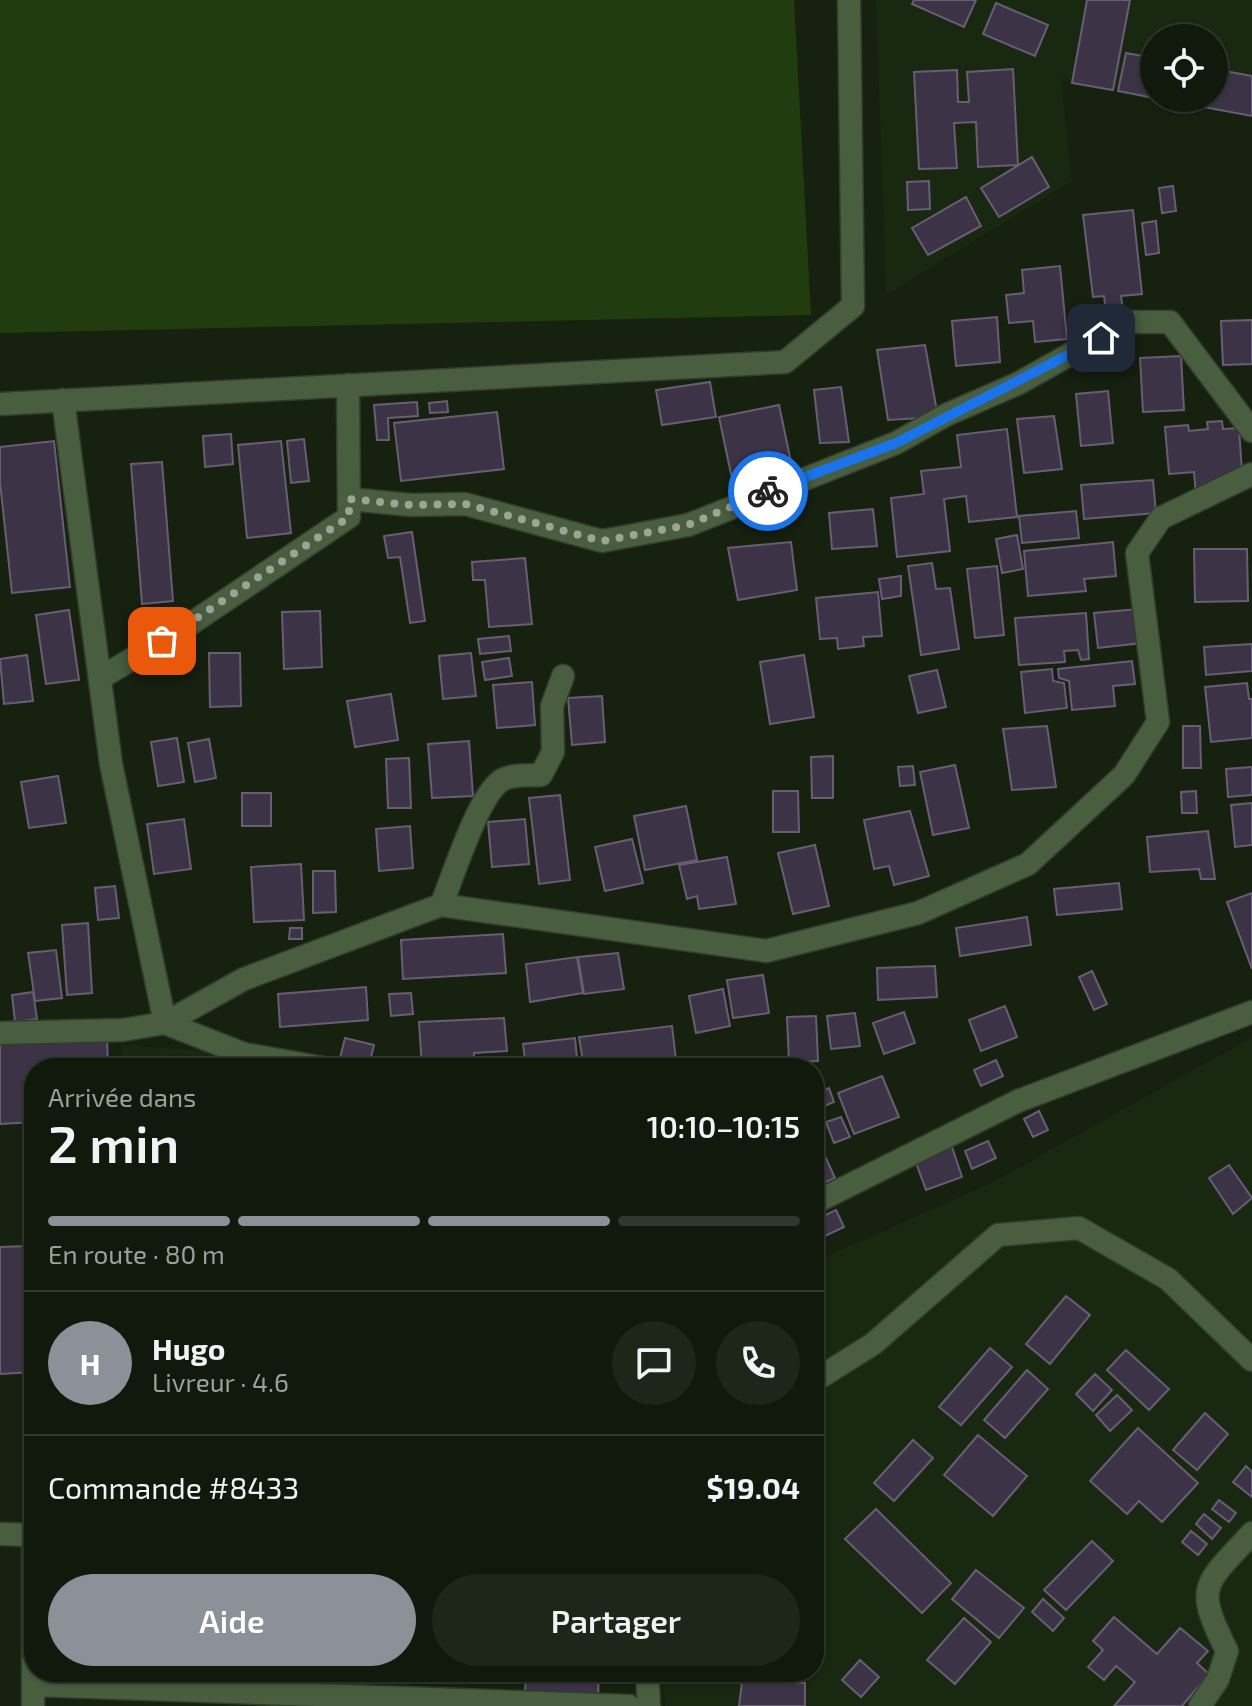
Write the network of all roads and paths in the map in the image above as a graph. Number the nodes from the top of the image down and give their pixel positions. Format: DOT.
graph roads {
  1 [pos="849,0"];
  2 [pos="348,385"];
  3 [pos="63,400"];
  4 [pos="0,404"];
  5 [pos="1252,431"];
  6 [pos="1252,474"];
  7 [pos="349,499"];
  8 [pos="563,676"];
  9 [pos="100,678"];
  10 [pos="441,905"];
  11 [pos="1252,1012"];
  12 [pos="165,1023"];
  13 [pos="0,1033"];
  14 [pos="267,1058"];
  15 [pos="824,1198"];
  16 [pos="1252,1360"];
  17 [pos="824,1375"];
  18 [pos="1252,1533"];
  19 [pos="0,1534"];
  20 [pos="24,1535"];
  21 [pos="128,1682"];
  22 [pos="179,1682"];
  23 [pos="648,1682"];
  24 [pos="33,1696"];
  25 [pos="629,1706"];
  26 [pos="649,1706"];
  27 [pos="1200,1706"];
  1 -- 2 [label="street"];
  2 -- 3 [label="street"];
  2 -- 7 [label="street"];
  3 -- 4 [label="street"];
  3 -- 9 [label="street"];
  5 -- 7 [label="street"];
  6 -- 10 [label="street"];
  7 -- 9 [label="street"];
  8 -- 10 [label="street"];
  9 -- 12 [label="street"];
  10 -- 12 [label="street"];
  11 -- 15 [label="street"];
  12 -- 13 [label="street"];
  12 -- 14 [label="street"];
  16 -- 17 [label="street"];
  18 -- 27 [label="street"];
  19 -- 20 [label="street"];
  21 -- 24 [label="street"];
  22 -- 25 [label="street"];
  23 -- 26 [label="street"];
}
